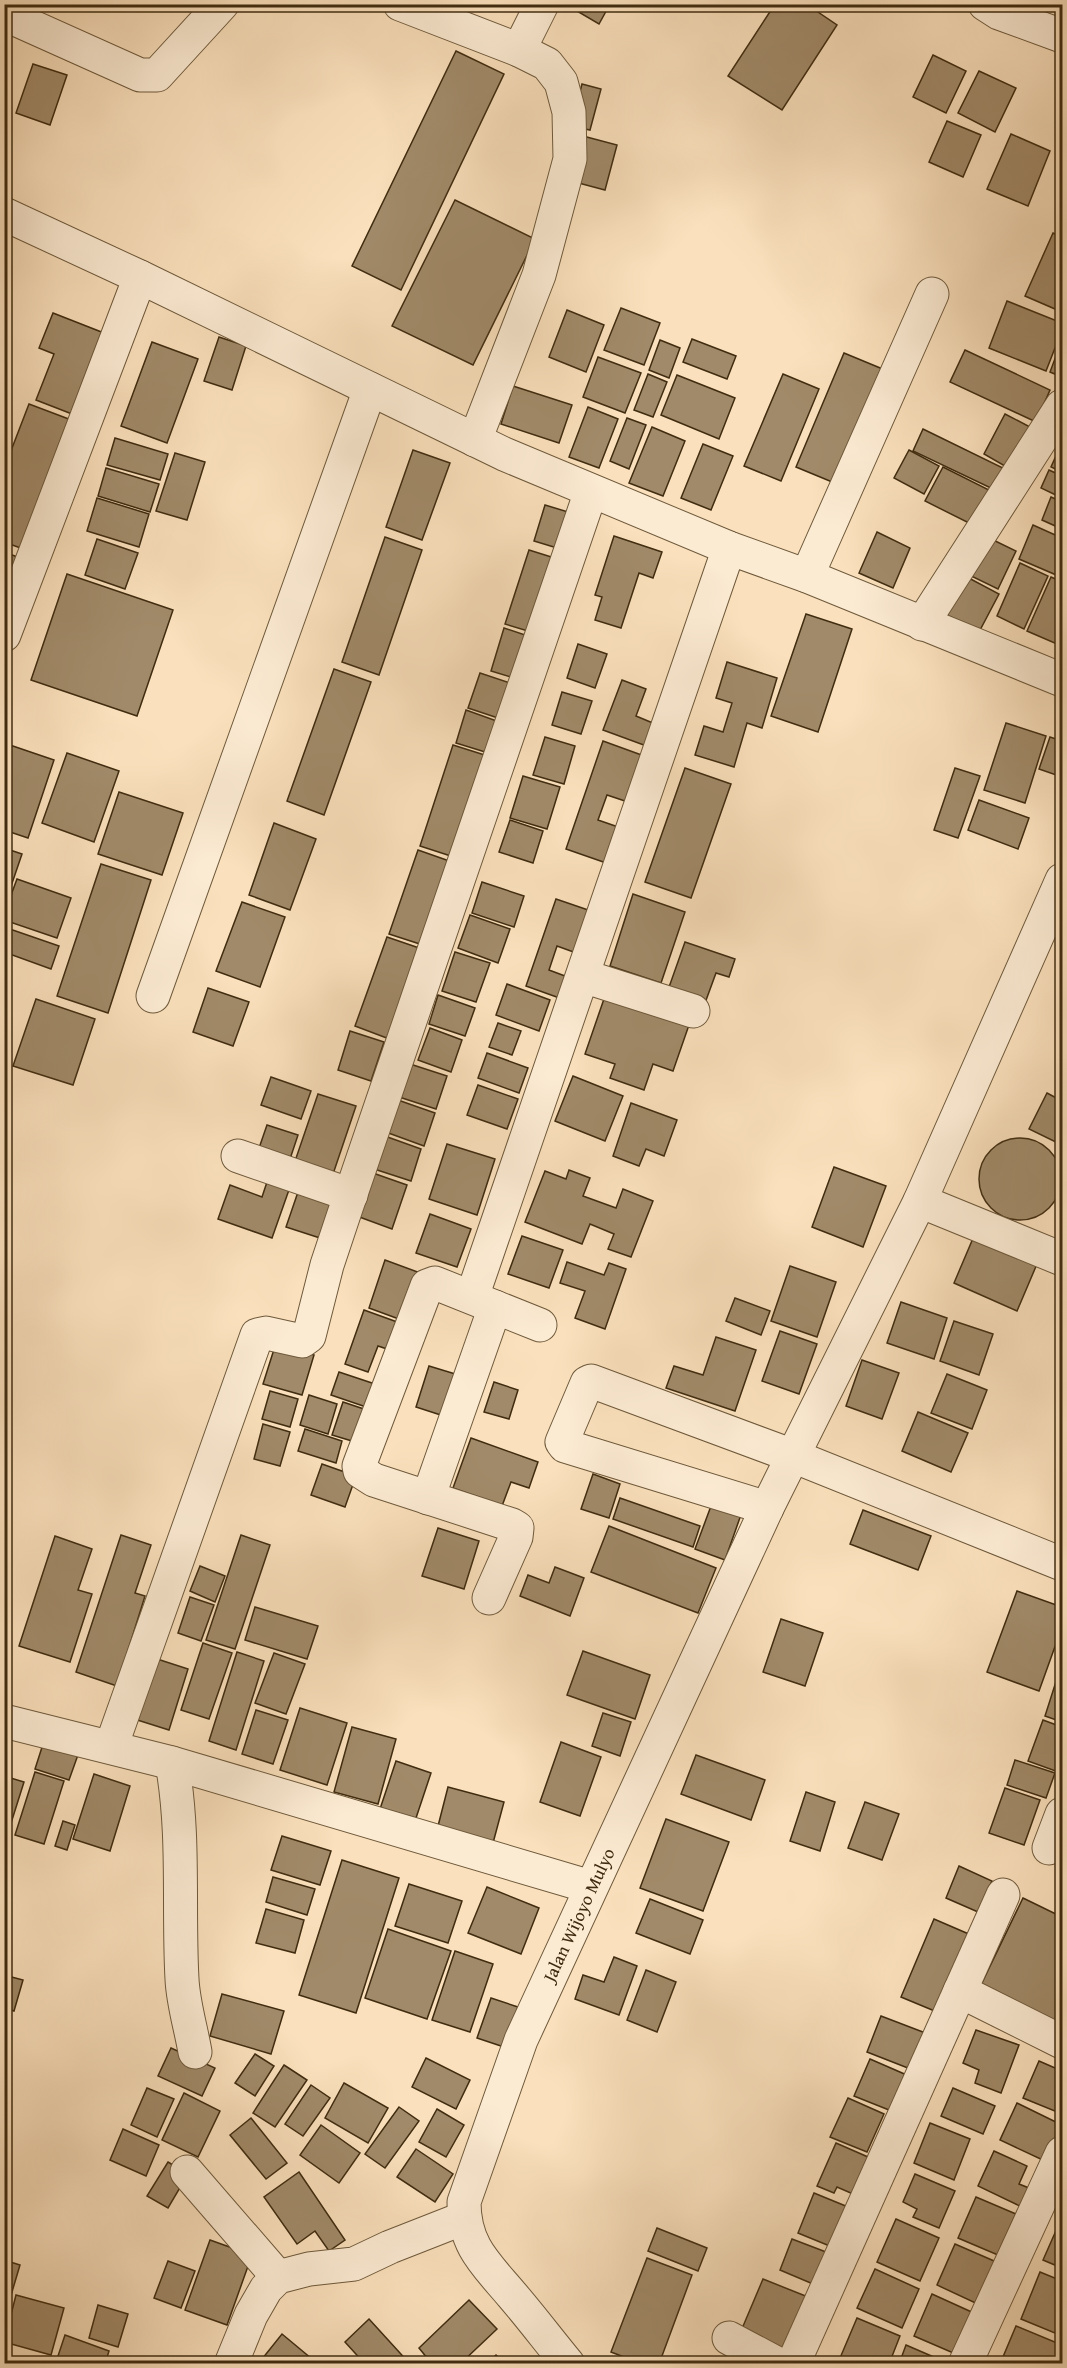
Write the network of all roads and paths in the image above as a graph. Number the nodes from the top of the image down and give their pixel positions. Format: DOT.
graph roads {
  1 [pos="222,4"];
  2 [pos="400,4"];
  3 [pos="542,4"];
  4 [pos="985,4"];
  5 [pos="4,14"];
  6 [pos="1062,36"];
  7 [pos="519,50"];
  8 [pos="4,214"];
  9 [pos="140,277"];
  10 [pos="932,294"];
  11 [pos="370,389"];
  12 [pos="1062,406"];
  13 [pos="475,440"];
  14 [pos="591,491"];
  15 [pos="729,548"];
  16 [pos="807,576"];
  17 [pos="922,624"];
  18 [pos="4,634"];
  19 [pos="1062,680"];
  20 [pos="1062,880"];
  21 [pos="583,976"];
  22 [pos="153,996"];
  23 [pos="693,1011"];
  24 [pos="238,1156"];
  25 [pos="351,1195"];
  26 [pos="920,1200"];
  27 [pos="1062,1259"];
  28 [pos="484,1302"];
  29 [pos="540,1325"];
  30 [pos="793,1456"];
  31 [pos="428,1497"];
  32 [pos="767,1508"];
  33 [pos="1062,1564"];
  34 [pos="489,1598"];
  35 [pos="4,1721"];
  36 [pos="111,1747"];
  37 [pos="172,1763"];
  38 [pos="1062,1814"];
  39 [pos="1049,1848"];
  40 [pos="591,1887"];
  41 [pos="1003,1895"];
  42 [pos="960,1991"];
  43 [pos="1062,2042"];
  44 [pos="195,2052"];
  45 [pos="1062,2153"];
  46 [pos="187,2172"];
  47 [pos="464,2218"];
  48 [pos="278,2277"];
  49 [pos="729,2338"];
  50 [pos="231,2364"];
  51 [pos="568,2364"];
  52 [pos="778,2364"];
  53 [pos="793,2364"];
  54 [pos="965,2364"];
  1 -- 5 [label="street"];
  2 -- 7 [label="street"];
  3 -- 7 [label="street"];
  4 -- 6 [label="street"];
  7 -- 13 [label="street"];
  8 -- 9 [label="street"];
  9 -- 11 [label="street"];
  9 -- 18 [label="street"];
  10 -- 16 [label="street"];
  11 -- 13 [label="street"];
  11 -- 22 [label="street"];
  12 -- 17 [label="street"];
  13 -- 14 [label="street"];
  14 -- 15 [label="street"];
  14 -- 25 [label="street"];
  15 -- 16 [label="street"];
  15 -- 21 [label="street"];
  16 -- 17 [label="street"];
  17 -- 19 [label="street"];
  20 -- 26 [label="street, Jalan Wijoyo Mulyo"];
  21 -- 23 [label="street"];
  21 -- 28 [label="street"];
  24 -- 25 [label="street"];
  25 -- 36 [label="street"];
  26 -- 27 [label="street"];
  26 -- 30 [label="street, Jalan Wijoyo Mulyo"];
  28 -- 29 [label="street"];
  28 -- 31 [label="street"];
  28 -- 31 [label="street"];
  30 -- 32 [label="street, Jalan Wijoyo Mulyo"];
  30 -- 32 [label="street"];
  30 -- 33 [label="street"];
  31 -- 34 [label="street"];
  32 -- 40 [label="street, Jalan Wijoyo Mulyo"];
  35 -- 36 [label="street"];
  36 -- 37 [label="street"];
  37 -- 40 [label="street"];
  37 -- 44 [label="street"];
  38 -- 39 [label="street"];
  40 -- 47 [label="street, Jalan Wijoyo Mulyo"];
  41 -- 42 [label="street"];
  42 -- 43 [label="street"];
  42 -- 53 [label="street"];
  45 -- 54 [label="street"];
  46 -- 48 [label="street"];
  47 -- 48 [label="street"];
  47 -- 51 [label="street, Jalan Wijoyo Mulyo"];
  48 -- 50 [label="street"];
  49 -- 52 [label="street"];
}
